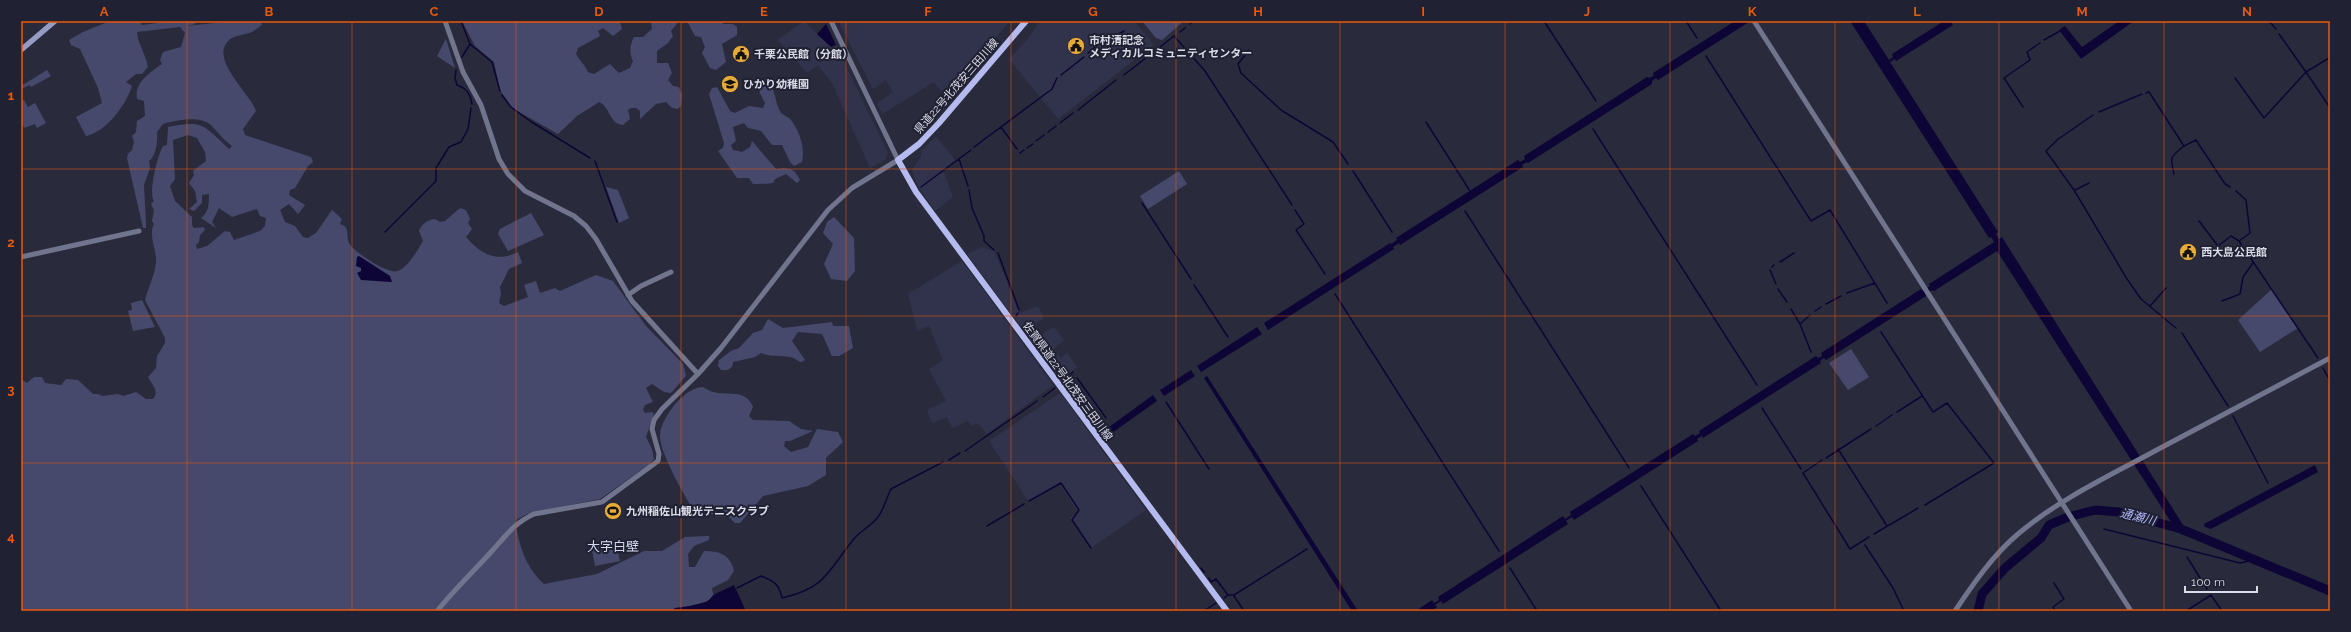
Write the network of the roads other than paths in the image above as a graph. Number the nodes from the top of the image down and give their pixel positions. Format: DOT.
graph roads {
  1 [pos="55,21"];
  2 [pos="445,21"];
  3 [pos="830,21"];
  4 [pos="1026,21"];
  5 [pos="1754,21"];
  6 [pos="21,50"];
  7 [pos="898,160"];
  8 [pos="139,231"];
  9 [pos="21,257"];
  10 [pos="671,272"];
  11 [pos="628,295"];
  12 [pos="2330,358"];
  13 [pos="698,374"];
  14 [pos="2061,502"];
  15 [pos="437,611"];
  16 [pos="1227,611"];
  17 [pos="1955,611"];
  18 [pos="2131,611"];
  1 -- 6 [label="main road"];
  2 -- 11 [label="street"];
  3 -- 7 [label="street"];
  4 -- 7 [label="main road, 県道22号北茂安三田川線"];
  5 -- 14 [label="street"];
  7 -- 13 [label="street"];
  7 -- 16 [label="main road, 佐賀県道22号北茂安三田川線"];
  8 -- 9 [label="street"];
  10 -- 11 [label="street"];
  11 -- 13 [label="street"];
  12 -- 14 [label="street"];
  13 -- 15 [label="street"];
  14 -- 17 [label="street"];
  14 -- 18 [label="street"];
}
